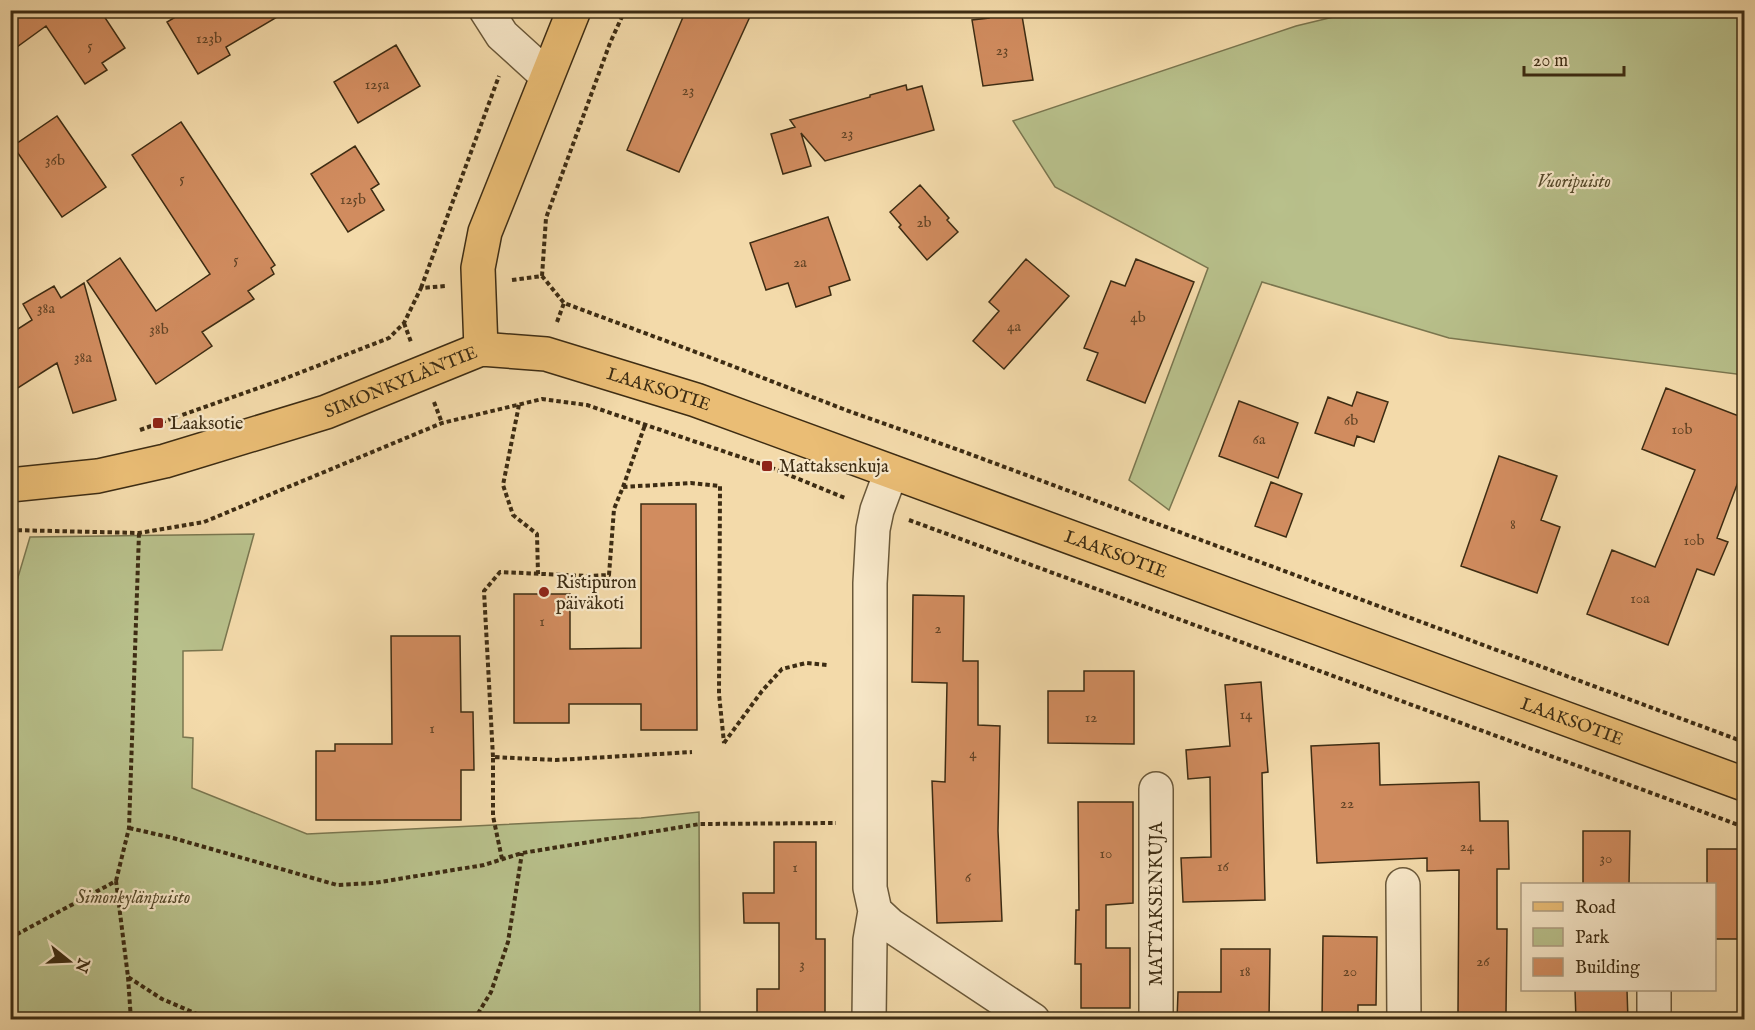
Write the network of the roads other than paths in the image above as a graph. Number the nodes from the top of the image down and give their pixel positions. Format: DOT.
graph roads {
  1 [pos="486,10"];
  2 [pos="574,10"];
  3 [pos="546,75"];
  4 [pos="481,350"];
  5 [pos="891,472"];
  6 [pos="10,485"];
  7 [pos="1744,784"];
  8 [pos="1156,789"];
  9 [pos="1403,885"];
  10 [pos="875,911"];
  11 [pos="1654,991"];
  12 [pos="869,1020"];
  13 [pos="1033,1020"];
  14 [pos="1156,1020"];
  15 [pos="1404,1020"];
  16 [pos="1654,1020"];
  1 -- 3 [label="street"];
  2 -- 3 [label="main road, SIMONKYLÄNTIE"];
  3 -- 4 [label="main road, SIMONKYLÄNTIE"];
  4 -- 5 [label="main road, LAAKSOTIE"];
  4 -- 6 [label="main road, SIMONKYLÄNTIE"];
  5 -- 7 [label="main road, LAAKSOTIE"];
  5 -- 10 [label="street"];
  8 -- 14 [label="street, MATTAKSENKUJA"];
  9 -- 15 [label="street"];
  10 -- 12 [label="street"];
  10 -- 13 [label="street"];
  11 -- 16 [label="street"];
}
